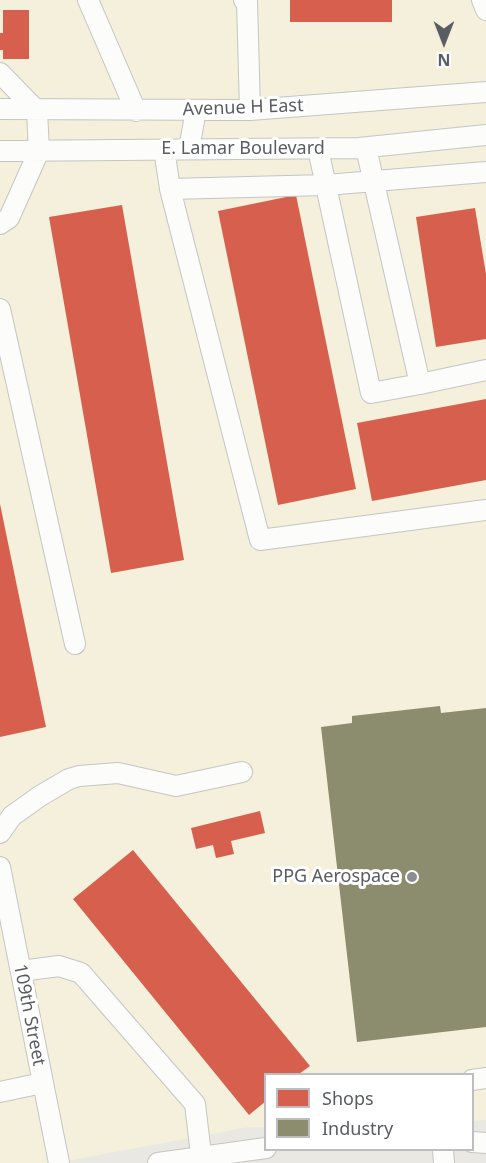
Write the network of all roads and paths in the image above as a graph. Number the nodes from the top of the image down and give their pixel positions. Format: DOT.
graph roads {
  1 [pos="88,0"];
  2 [pos="244,0"];
  3 [pos="482,0"];
  4 [pos="486,10"];
  5 [pos="0,73"];
  6 [pos="486,92"];
  7 [pos="0,110"];
  8 [pos="196,110"];
  9 [pos="250,110"];
  10 [pos="37,111"];
  11 [pos="136,111"];
  12 [pos="486,135"];
  13 [pos="366,148"];
  14 [pos="164,149"];
  15 [pos="189,149"];
  16 [pos="318,149"];
  17 [pos="0,151"];
  18 [pos="39,151"];
  19 [pos="486,172"];
  20 [pos="373,181"];
  21 [pos="326,185"];
  22 [pos="170,189"];
  23 [pos="0,224"];
  24 [pos="0,309"];
  25 [pos="486,370"];
  26 [pos="420,384"];
  27 [pos="486,510"];
  28 [pos="75,644"];
  29 [pos="242,772"];
  30 [pos="0,833"];
  31 [pos="0,867"];
  32 [pos="5,921"];
  33 [pos="21,971"];
  34 [pos="42,1083"];
  35 [pos="0,1092"];
  36 [pos="264,1148"];
  37 [pos="202,1159"];
  38 [pos="59,1163"];
  39 [pos="158,1163"];
  1 -- 11 [label="street"];
  2 -- 9 [label="street"];
  3 -- 4 [label="street"];
  5 -- 10 [label="street"];
  6 -- 9 [label="street, Avenue H East"];
  7 -- 10 [label="street, Avenue H East"];
  8 -- 9 [label="street, Avenue H East"];
  8 -- 11 [label="street, Avenue H East"];
  8 -- 15 [label="street"];
  10 -- 11 [label="street, Avenue H East"];
  10 -- 18 [label="street"];
  12 -- 13 [label="street, E. Lamar Boulevard"];
  13 -- 16 [label="street, E. Lamar Boulevard"];
  13 -- 20 [label="street"];
  14 -- 15 [label="street, E. Lamar Boulevard"];
  14 -- 18 [label="street, E. Lamar Boulevard"];
  14 -- 22 [label="street"];
  15 -- 16 [label="street, E. Lamar Boulevard"];
  16 -- 21 [label="street"];
  17 -- 18 [label="street, E. Lamar Boulevard"];
  18 -- 23 [label="street"];
  19 -- 20 [label="street"];
  20 -- 21 [label="street"];
  20 -- 26 [label="street"];
  21 -- 22 [label="street"];
  21 -- 26 [label="street"];
  22 -- 27 [label="street"];
  24 -- 28 [label="street"];
  25 -- 26 [label="street"];
  29 -- 30 [label="street"];
  31 -- 32 [label="street, 109th Street"];
  32 -- 33 [label="street, 109th Street"];
  33 -- 34 [label="street, 109th Street"];
  33 -- 37 [label="street"];
  34 -- 35 [label="street"];
  34 -- 38 [label="street, 109th Street"];
  36 -- 37 [label="street"];
  37 -- 39 [label="street"];
}
